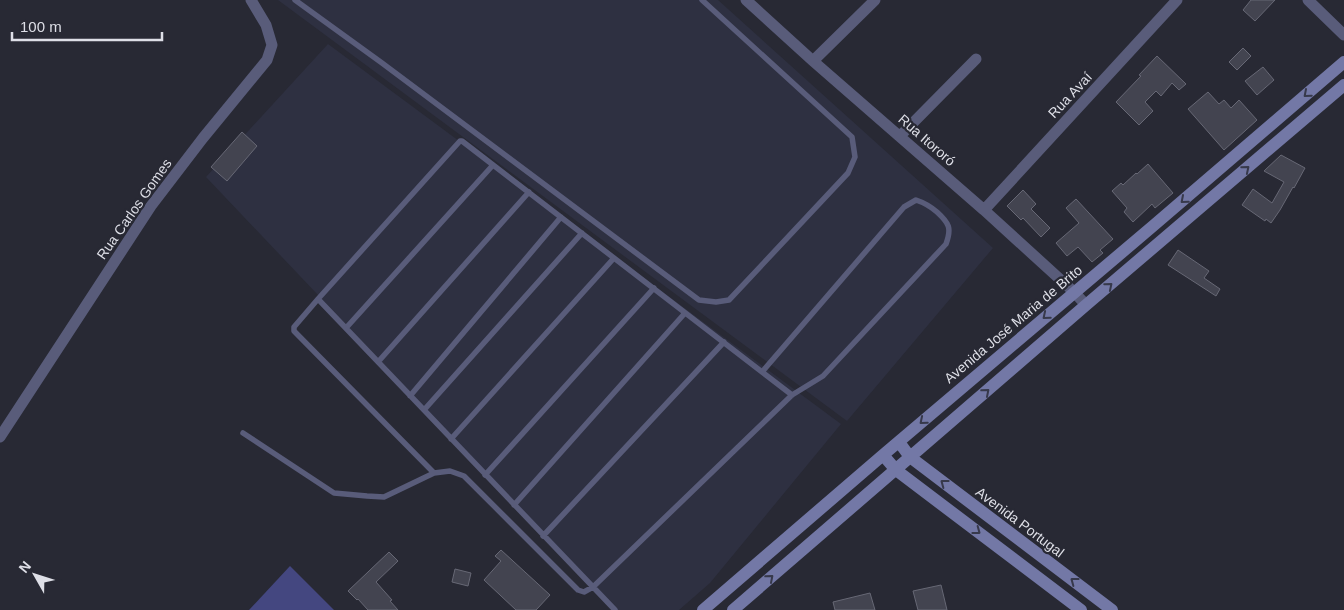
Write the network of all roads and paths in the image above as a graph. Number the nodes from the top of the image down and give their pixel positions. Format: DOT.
graph roads {
  1 [pos="251,0"];
  2 [pos="295,0"];
  3 [pos="702,0"];
  4 [pos="746,0"];
  5 [pos="875,0"];
  6 [pos="1177,0"];
  7 [pos="1308,0"];
  8 [pos="1344,35"];
  9 [pos="976,59"];
  10 [pos="813,61"];
  11 [pos="1344,62"];
  12 [pos="1344,85"];
  13 [pos="900,136"];
  14 [pos="492,164"];
  15 [pos="529,192"];
  16 [pos="984,210"];
  17 [pos="561,217"];
  18 [pos="582,233"];
  19 [pos="614,258"];
  20 [pos="654,288"];
  21 [pos="1074,292"];
  22 [pos="318,299"];
  23 [pos="1086,305"];
  24 [pos="685,313"];
  25 [pos="346,328"];
  26 [pos="724,342"];
  27 [pos="378,362"];
  28 [pos="762,372"];
  29 [pos="792,395"];
  30 [pos="410,396"];
  31 [pos="424,410"];
  32 [pos="243,433"];
  33 [pos="0,437"];
  34 [pos="451,439"];
  35 [pos="898,442"];
  36 [pos="883,454"];
  37 [pos="910,457"];
  38 [pos="896,470"];
  39 [pos="434,473"];
  40 [pos="485,475"];
  41 [pos="514,505"];
  42 [pos="543,536"];
  43 [pos="593,587"];
  44 [pos="615,610"];
  45 [pos="703,610"];
  46 [pos="733,610"];
  47 [pos="1081,610"];
  48 [pos="1112,610"];
  1 -- 33 [label="street, Rua Carlos Gomes"];
  2 -- 3 [label="lane"];
  4 -- 10 [label="street, Rua Itororó"];
  5 -- 10 [label="street"];
  6 -- 16 [label="street, Rua Avaí"];
  7 -- 8 [label="street"];
  9 -- 13 [label="street"];
  10 -- 13 [label="street, Rua Itororó"];
  11 -- 21 [label="main road, Avenida José Maria de Brito, one-way"];
  23 -- 12 [label="main road, one-way"];
  13 -- 16 [label="street, Rua Itororó"];
  14 -- 15 [label="lane"];
  14 -- 22 [label="lane"];
  14 -- 25 [label="lane"];
  15 -- 17 [label="lane"];
  15 -- 27 [label="lane"];
  16 -- 21 [label="street, Rua Itororó"];
  17 -- 18 [label="lane"];
  17 -- 30 [label="lane"];
  18 -- 19 [label="lane"];
  18 -- 31 [label="lane"];
  19 -- 20 [label="lane"];
  19 -- 34 [label="lane"];
  20 -- 24 [label="lane"];
  20 -- 40 [label="lane"];
  21 -- 23 [label="street, Rua Itororó"];
  21 -- 35 [label="main road, Avenida José Maria de Brito, one-way"];
  22 -- 25 [label="lane"];
  22 -- 39 [label="lane"];
  37 -- 23 [label="main road, one-way"];
  24 -- 26 [label="lane"];
  24 -- 41 [label="lane"];
  25 -- 27 [label="lane"];
  26 -- 28 [label="lane"];
  26 -- 42 [label="lane"];
  27 -- 30 [label="lane"];
  28 -- 29 [label="lane"];
  28 -- 29 [label="lane"];
  29 -- 43 [label="lane"];
  30 -- 31 [label="lane"];
  31 -- 34 [label="lane"];
  32 -- 39 [label="lane"];
  34 -- 40 [label="lane"];
  35 -- 36 [label="main road, Avenida José Maria de Brito"];
  35 -- 37 [label="main road, Avenida Portugal"];
  36 -- 38 [label="main road"];
  36 -- 45 [label="main road, Avenida José Maria de Brito"];
  37 -- 38 [label="main road"];
  48 -- 37 [label="main road, Avenida Portugal, one-way"];
  46 -- 38 [label="main road, one-way"];
  38 -- 47 [label="main road, one-way"];
  39 -- 43 [label="lane"];
  40 -- 41 [label="lane"];
  41 -- 42 [label="lane"];
  42 -- 43 [label="lane"];
  43 -- 44 [label="lane"];
}
